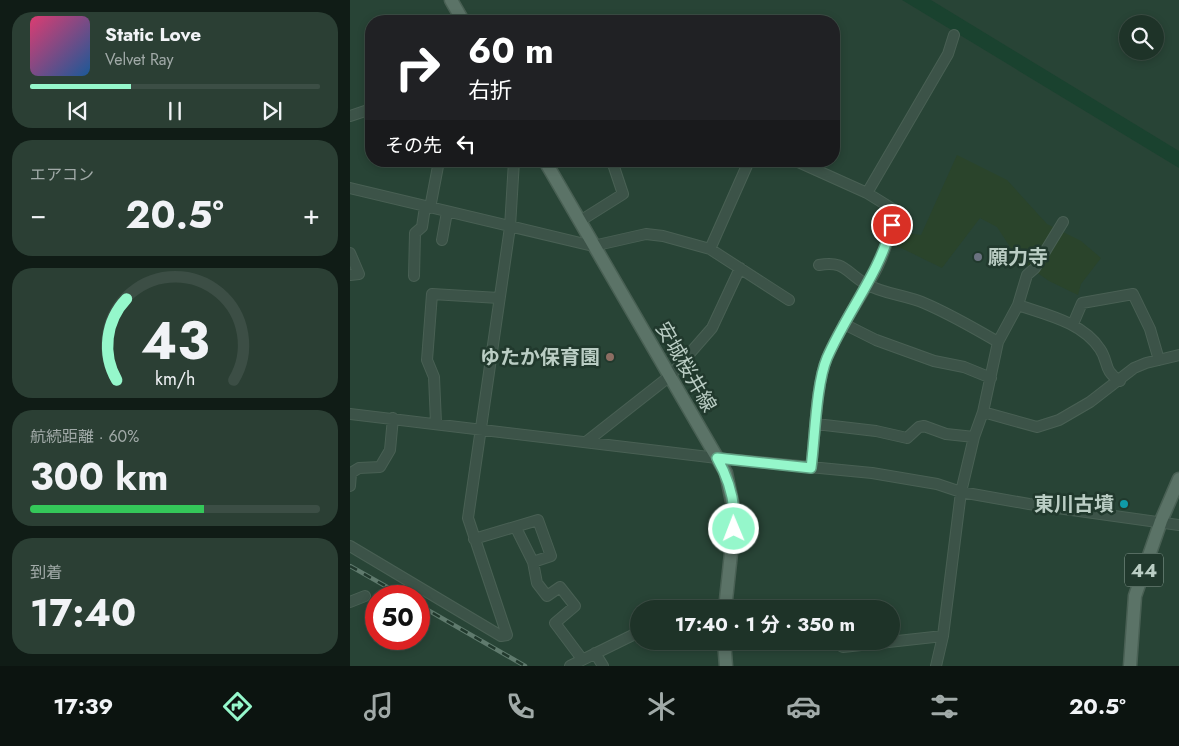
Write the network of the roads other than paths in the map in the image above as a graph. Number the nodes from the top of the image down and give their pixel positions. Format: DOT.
graph roads {
  1 [pos="451,0"];
  2 [pos="460,15"];
  3 [pos="954,35"];
  4 [pos="365,111"];
  5 [pos="350,116"];
  6 [pos="438,167"];
  7 [pos="514,167"];
  8 [pos="548,167"];
  9 [pos="614,167"];
  10 [pos="746,167"];
  11 [pos="809,167"];
  12 [pos="350,188"];
  13 [pos="866,193"];
  14 [pos="428,208"];
  15 [pos="447,212"];
  16 [pos="580,221"];
  17 [pos="1063,222"];
  18 [pos="510,227"];
  19 [pos="442,240"];
  20 [pos="593,246"];
  21 [pos="710,249"];
  22 [pos="350,253"];
  23 [pos="820,265"];
  24 [pos="740,268"];
  25 [pos="350,275"];
  26 [pos="414,276"];
  27 [pos="866,285"];
  28 [pos="499,298"];
  29 [pos="789,300"];
  30 [pos="1018,306"];
  31 [pos="844,324"];
  32 [pos="1073,324"];
  33 [pos="998,342"];
  34 [pos="1179,355"];
  35 [pos="1159,360"];
  36 [pos="670,376"];
  37 [pos="990,378"];
  38 [pos="1120,381"];
  39 [pos="983,412"];
  40 [pos="350,414"];
  41 [pos="393,418"];
  42 [pos="436,423"];
  43 [pos="816,424"];
  44 [pos="482,429"];
  45 [pos="974,437"];
  46 [pos="586,442"];
  47 [pos="717,458"];
  48 [pos="811,468"];
  49 [pos="1179,479"];
  50 [pos="350,486"];
  51 [pos="961,492"];
  52 [pos="1160,521"];
  53 [pos="1179,525"];
  54 [pos="516,528"];
  55 [pos="474,540"];
  56 [pos="350,546"];
  57 [pos="533,562"];
  58 [pos="365,596"];
  59 [pos="726,600"];
  60 [pos="350,602"];
  61 [pos="630,636"];
  62 [pos="942,636"];
  63 [pos="900,641"];
  64 [pos="725,650"];
  65 [pos="595,653"];
  66 [pos="582,659"];
  67 [pos="570,666"];
  68 [pos="603,666"];
  69 [pos="726,666"];
  70 [pos="936,666"];
  71 [pos="1130,666"];
  1 -- 2 [label="main road"];
  3 -- 13 [label="street"];
  4 -- 5 [label="street"];
  6 -- 14 [label="street"];
  7 -- 18 [label="street"];
  8 -- 16 [label="main road, 安城桜井線"];
  9 -- 16 [label="street"];
  10 -- 21 [label="street"];
  11 -- 13 [label="street"];
  12 -- 14 [label="street"];
  13 -- 27 [label="street"];
  14 -- 15 [label="street"];
  14 -- 26 [label="street"];
  15 -- 18 [label="street"];
  15 -- 19 [label="street"];
  16 -- 20 [label="main road, 安城桜井線"];
  17 -- 30 [label="street"];
  18 -- 20 [label="street"];
  18 -- 28 [label="street"];
  20 -- 21 [label="street"];
  20 -- 36 [label="main road, 安城桜井線"];
  21 -- 24 [label="street"];
  22 -- 25 [label="street"];
  23 -- 27 [label="street"];
  24 -- 29 [label="street"];
  24 -- 36 [label="street"];
  27 -- 31 [label="street"];
  27 -- 33 [label="street"];
  28 -- 42 [label="street"];
  28 -- 44 [label="street"];
  30 -- 32 [label="street"];
  30 -- 33 [label="street"];
  31 -- 37 [label="street"];
  31 -- 43 [label="street"];
  32 -- 35 [label="street"];
  32 -- 38 [label="street"];
  33 -- 37 [label="street"];
  34 -- 35 [label="street"];
  35 -- 38 [label="street"];
  36 -- 46 [label="street"];
  36 -- 47 [label="main road, 安城桜井線"];
  37 -- 39 [label="street"];
  38 -- 39 [label="street"];
  39 -- 45 [label="street"];
  40 -- 41 [label="street"];
  41 -- 42 [label="street"];
  41 -- 50 [label="street"];
  42 -- 44 [label="street"];
  43 -- 45 [label="street"];
  43 -- 48 [label="street"];
  44 -- 46 [label="street"];
  44 -- 55 [label="street"];
  45 -- 51 [label="street"];
  46 -- 47 [label="street"];
  47 -- 48 [label="street"];
  47 -- 59 [label="main road, 安城桜井線"];
  48 -- 51 [label="street"];
  49 -- 52 [label="main road, 44"];
  51 -- 52 [label="street"];
  51 -- 62 [label="street"];
  52 -- 53 [label="street"];
  52 -- 71 [label="main road, 44"];
  54 -- 55 [label="street"];
  54 -- 57 [label="street"];
  54 -- 57 [label="street"];
  55 -- 56 [label="street"];
  57 -- 66 [label="street"];
  58 -- 60 [label="street"];
  61 -- 65 [label="street"];
  62 -- 63 [label="street"];
  62 -- 70 [label="street"];
  64 -- 69 [label="main road"];
  65 -- 66 [label="street"];
  65 -- 68 [label="street"];
  66 -- 67 [label="street"];
}
